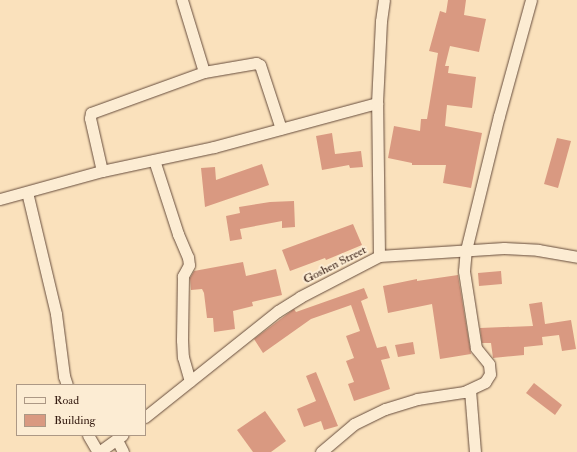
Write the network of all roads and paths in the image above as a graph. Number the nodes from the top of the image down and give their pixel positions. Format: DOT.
graph roads {
  1 [pos="182,0"];
  2 [pos="384,0"];
  3 [pos="531,0"];
  4 [pos="204,72"];
  5 [pos="377,103"];
  6 [pos="281,128"];
  7 [pos="154,160"];
  8 [pos="102,171"];
  9 [pos="27,192"];
  10 [pos="0,199"];
  11 [pos="466,250"];
  12 [pos="379,256"];
  13 [pos="577,257"];
  14 [pos="190,381"];
  15 [pos="67,384"];
  16 [pos="470,390"];
  17 [pos="146,416"];
  18 [pos="89,436"];
  19 [pos="120,437"];
  20 [pos="325,451"];
  21 [pos="99,452"];
  22 [pos="123,452"];
  23 [pos="474,452"];
  1 -- 4 [label="street"];
  2 -- 5 [label="street"];
  3 -- 11 [label="street"];
  4 -- 6 [label="street"];
  4 -- 8 [label="street"];
  5 -- 6 [label="street"];
  5 -- 12 [label="street"];
  6 -- 7 [label="street"];
  7 -- 8 [label="street"];
  7 -- 14 [label="street"];
  8 -- 9 [label="street"];
  9 -- 10 [label="street"];
  9 -- 15 [label="street"];
  11 -- 12 [label="street, Goshen Street"];
  11 -- 13 [label="street, Goshen Street"];
  11 -- 16 [label="street"];
  12 -- 14 [label="street, Goshen Street"];
  14 -- 17 [label="street, Goshen Street"];
  16 -- 20 [label="street"];
  16 -- 23 [label="street"];
  18 -- 21 [label="street"];
  19 -- 21 [label="street"];
  19 -- 22 [label="street"];
}
